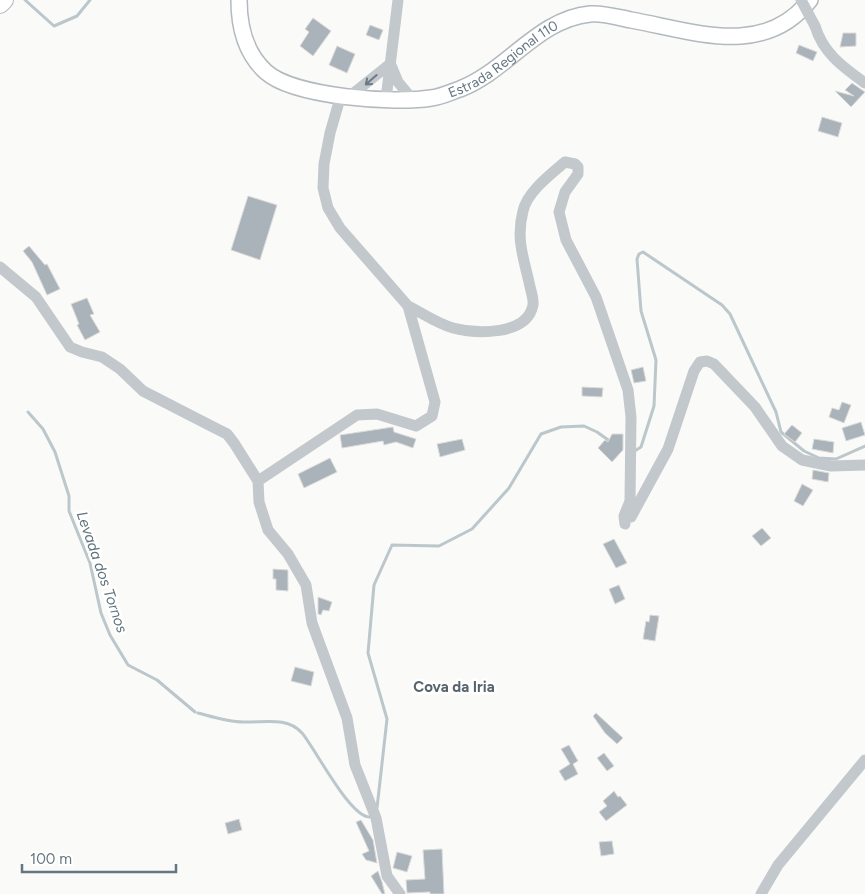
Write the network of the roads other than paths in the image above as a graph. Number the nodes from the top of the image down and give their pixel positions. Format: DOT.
graph roads {
  1 [pos="4,0"];
  2 [pos="239,0"];
  3 [pos="398,0"];
  4 [pos="801,0"];
  5 [pos="810,0"];
  6 [pos="0,4"];
  7 [pos="390,64"];
  8 [pos="865,83"];
  9 [pos="346,95"];
  10 [pos="386,100"];
  11 [pos="412,100"];
  12 [pos="0,267"];
  13 [pos="408,306"];
  14 [pos="865,465"];
  15 [pos="258,481"];
  16 [pos="865,760"];
  17 [pos="400,894"];
  18 [pos="761,894"];
  1 -- 6 [label="main road"];
  2 -- 9 [label="main road, Estrada Regional 110"];
  3 -- 7 [label="street"];
  4 -- 8 [label="street, bridge"];
  5 -- 11 [label="main road, Estrada Regional 110"];
  7 -- 9 [label="street, one-way"];
  7 -- 10 [label="street"];
  7 -- 11 [label="street"];
  9 -- 10 [label="main road, Estrada Regional 110"];
  9 -- 13 [label="street"];
  10 -- 11 [label="main road, Estrada Regional 110"];
  12 -- 15 [label="street"];
  13 -- 14 [label="street"];
  13 -- 15 [label="street"];
  15 -- 17 [label="street"];
  16 -- 18 [label="street"];
}
